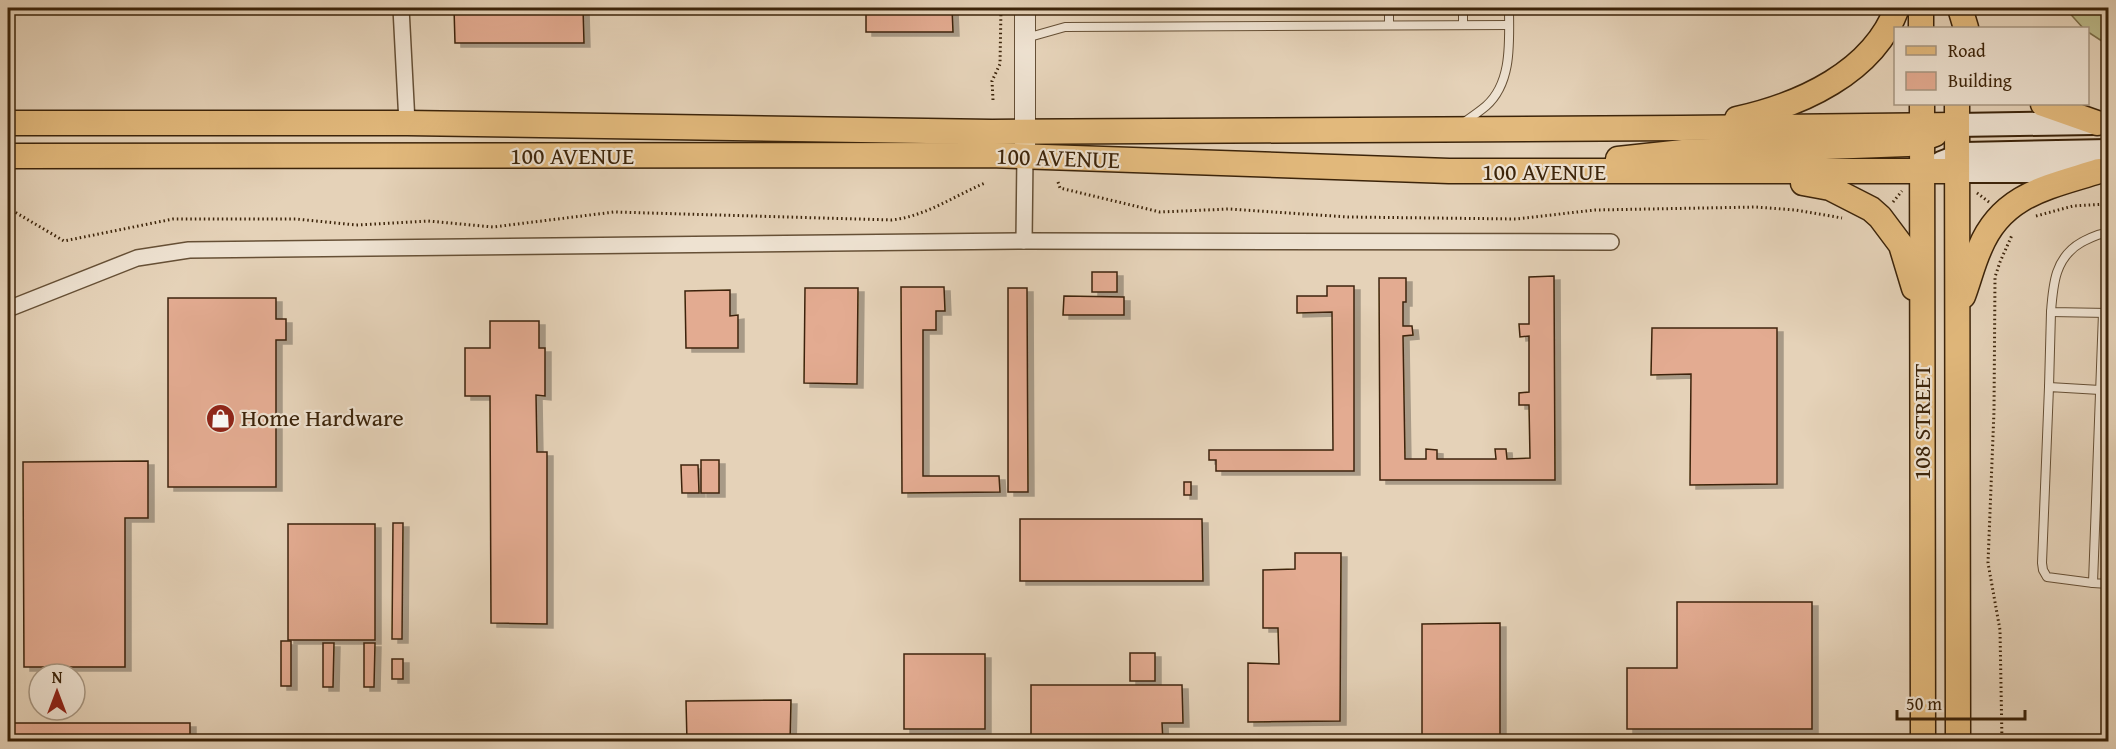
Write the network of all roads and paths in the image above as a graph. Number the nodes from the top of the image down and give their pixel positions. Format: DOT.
graph roads {
  1 [pos="401,8"];
  2 [pos="1001,8"];
  3 [pos="1026,8"];
  4 [pos="1389,8"];
  5 [pos="1463,8"];
  6 [pos="1509,8"];
  7 [pos="1897,8"];
  8 [pos="1921,8"];
  9 [pos="1958,8"];
  10 [pos="1389,25"];
  11 [pos="1463,25"];
  12 [pos="1509,25"];
  13 [pos="1921,27"];
  14 [pos="1956,27"];
  15 [pos="1966,27"];
  16 [pos="1025,39"];
  17 [pos="993,100"];
  18 [pos="2046,105"];
  19 [pos="1957,114"];
  20 [pos="8,123"];
  21 [pos="407,123"];
  22 [pos="1922,123"];
  23 [pos="2103,123"];
  24 [pos="1681,129"];
  25 [pos="1450,130"];
  26 [pos="1025,144"];
  27 [pos="8,156"];
  28 [pos="2105,164"];
  29 [pos="1449,171"];
  30 [pos="1747,172"];
  31 [pos="1962,172"];
  32 [pos="1914,180"];
  33 [pos="1058,182"];
  34 [pos="985,183"];
  35 [pos="2109,204"];
  36 [pos="8,208"];
  37 [pos="1880,217"];
  38 [pos="2010,218"];
  39 [pos="1850,219"];
  40 [pos="2109,232"];
  41 [pos="1024,241"];
  42 [pos="1611,242"];
  43 [pos="8,309"];
  44 [pos="2051,312"];
  45 [pos="2106,314"];
  46 [pos="1922,315"];
  47 [pos="1957,315"];
  48 [pos="2049,387"];
  49 [pos="2100,390"];
  50 [pos="2093,583"];
  51 [pos="2109,584"];
  52 [pos="1922,702"];
  53 [pos="1959,737"];
  54 [pos="1906,741"];
  55 [pos="1923,741"];
  56 [pos="2002,741"];
  1 -- 21 [label="street"];
  2 -- 17 [label="path"];
  3 -- 16 [label="street"];
  4 -- 10 [label="lane"];
  5 -- 11 [label="lane"];
  6 -- 12 [label="lane"];
  7 -- 24 [label="main road"];
  8 -- 13 [label="main road"];
  9 -- 14 [label="main road"];
  9 -- 15 [label="main road"];
  10 -- 11 [label="lane"];
  10 -- 16 [label="lane"];
  11 -- 12 [label="lane"];
  12 -- 25 [label="lane"];
  16 -- 26 [label="street"];
  18 -- 23 [label="main road"];
  19 -- 22 [label="main road, 100 AVENUE"];
  19 -- 23 [label="main road, 100 AVENUE"];
  19 -- 31 [label="main road, 108 STREET"];
  20 -- 21 [label="main road, 100 AVENUE"];
  21 -- 26 [label="main road, 100 AVENUE"];
  22 -- 24 [label="main road, 100 AVENUE"];
  22 -- 29 [label="main road"];
  22 -- 32 [label="main road, 108 STREET"];
  24 -- 25 [label="main road, 100 AVENUE"];
  25 -- 26 [label="main road, 100 AVENUE"];
  26 -- 27 [label="main road, 100 AVENUE"];
  26 -- 29 [label="main road, 100 AVENUE"];
  26 -- 41 [label="street"];
  28 -- 31 [label="main road, 100 AVENUE"];
  28 -- 38 [label="main road"];
  29 -- 30 [label="main road, 100 AVENUE"];
  30 -- 32 [label="main road, 100 AVENUE"];
  30 -- 37 [label="main road"];
  31 -- 32 [label="main road, 100 AVENUE"];
  31 -- 38 [label="path"];
  31 -- 47 [label="main road, 108 STREET"];
  32 -- 37 [label="path"];
  32 -- 46 [label="main road, 108 STREET"];
  33 -- 39 [label="path"];
  34 -- 36 [label="path"];
  35 -- 38 [label="path"];
  37 -- 46 [label="main road"];
  38 -- 47 [label="main road"];
  38 -- 56 [label="path"];
  40 -- 44 [label="lane"];
  41 -- 42 [label="street"];
  41 -- 43 [label="street"];
  44 -- 45 [label="lane"];
  44 -- 48 [label="lane"];
  45 -- 49 [label="lane"];
  46 -- 52 [label="main road, 108 STREET"];
  47 -- 53 [label="main road, 108 STREET"];
  48 -- 49 [label="lane"];
  48 -- 50 [label="lane"];
  49 -- 50 [label="lane"];
  50 -- 51 [label="lane"];
  52 -- 54 [label="main road"];
  52 -- 55 [label="main road, 108 STREET"];
}
